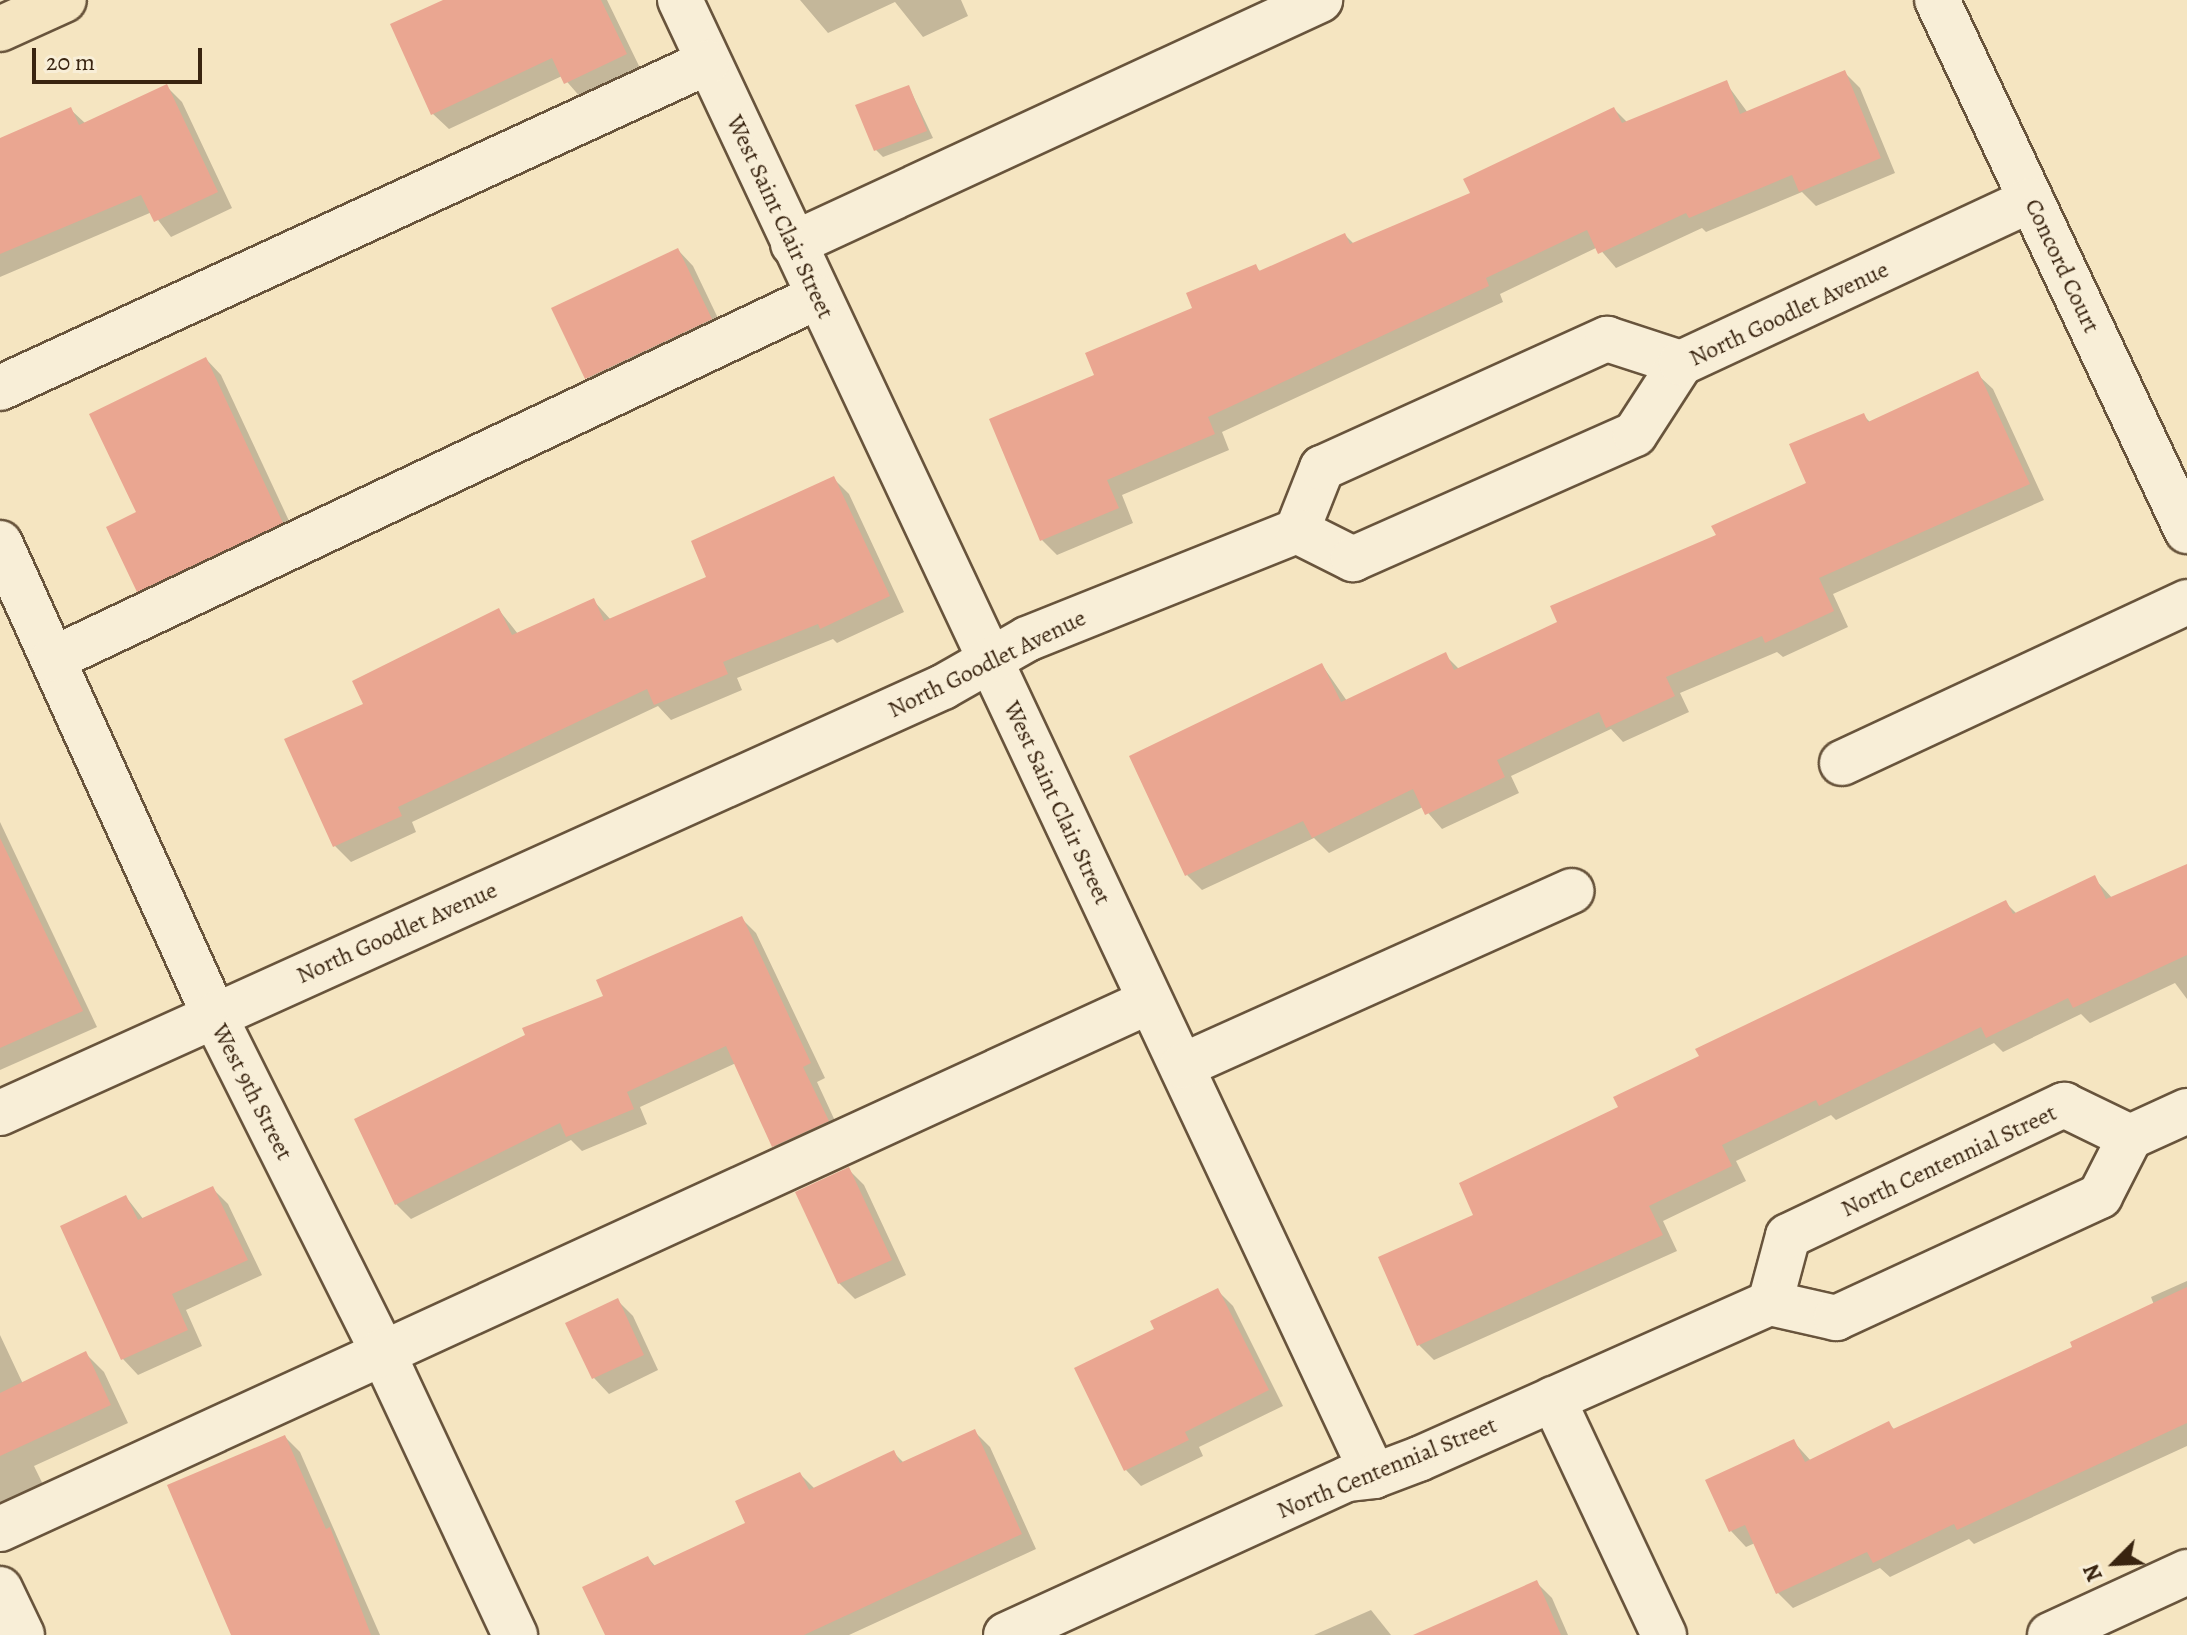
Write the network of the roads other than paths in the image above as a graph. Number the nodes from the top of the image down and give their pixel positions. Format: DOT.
graph roads {
  1 [pos="64,0"];
  2 [pos="680,0"];
  3 [pos="1320,0"];
  4 [pos="1937,0"];
  5 [pos="0,29"];
  6 [pos="708,62"];
  7 [pos="2031,200"];
  8 [pos="793,244"];
  9 [pos="817,297"];
  10 [pos="1681,363"];
  11 [pos="0,388"];
  12 [pos="1297,531"];
  13 [pos="2187,531"];
  14 [pos="0,543"];
  15 [pos="2187,602"];
  16 [pos="53,659"];
  17 [pos="991,660"];
  18 [pos="1842,763"];
  19 [pos="1572,891"];
  20 [pos="1150,1001"];
  21 [pos="214,1015"];
  22 [pos="1182,1066"];
  23 [pos="2187,1111"];
  24 [pos="0,1113"];
  25 [pos="2130,1137"];
  26 [pos="1770,1303"];
  27 [pos="382,1351"];
  28 [pos="1553,1399"];
  29 [pos="1374,1476"];
  30 [pos="0,1529"];
  31 [pos="2187,1572"];
  32 [pos="0,1589"];
  33 [pos="22,1635"];
  34 [pos="515,1635"];
  35 [pos="1006,1635"];
  36 [pos="1664,1635"];
  37 [pos="2050,1635"];
  1 -- 5 [label="main road"];
  2 -- 6 [label="street, West Saint Clair Street"];
  3 -- 8 [label="street"];
  4 -- 7 [label="street, Concord Court"];
  6 -- 8 [label="street, West Saint Clair Street"];
  6 -- 11 [label="street"];
  7 -- 10 [label="street, North Goodlet Avenue"];
  7 -- 13 [label="street, Concord Court"];
  8 -- 9 [label="street, West Saint Clair Street"];
  9 -- 16 [label="street"];
  9 -- 17 [label="street, West Saint Clair Street"];
  10 -- 12 [label="street, North Goodlet Avenue"];
  10 -- 12 [label="street"];
  12 -- 17 [label="street, North Goodlet Avenue"];
  14 -- 16 [label="street, West 9th Street"];
  15 -- 18 [label="street"];
  16 -- 21 [label="street, West 9th Street"];
  17 -- 20 [label="street, West Saint Clair Street"];
  17 -- 21 [label="street, North Goodlet Avenue"];
  19 -- 22 [label="street"];
  20 -- 22 [label="street, West Saint Clair Street"];
  20 -- 27 [label="street"];
  21 -- 24 [label="street, North Goodlet Avenue"];
  21 -- 27 [label="street, West 9th Street"];
  22 -- 29 [label="street, West Saint Clair Street"];
  23 -- 25 [label="street"];
  25 -- 26 [label="street"];
  25 -- 26 [label="street, North Centennial Street"];
  26 -- 28 [label="street, North Centennial Street"];
  27 -- 30 [label="street"];
  27 -- 34 [label="street, West 9th Street"];
  28 -- 29 [label="street, North Centennial Street"];
  28 -- 36 [label="street"];
  29 -- 35 [label="street, North Centennial Street"];
  31 -- 37 [label="street"];
  32 -- 33 [label="street"];
}
